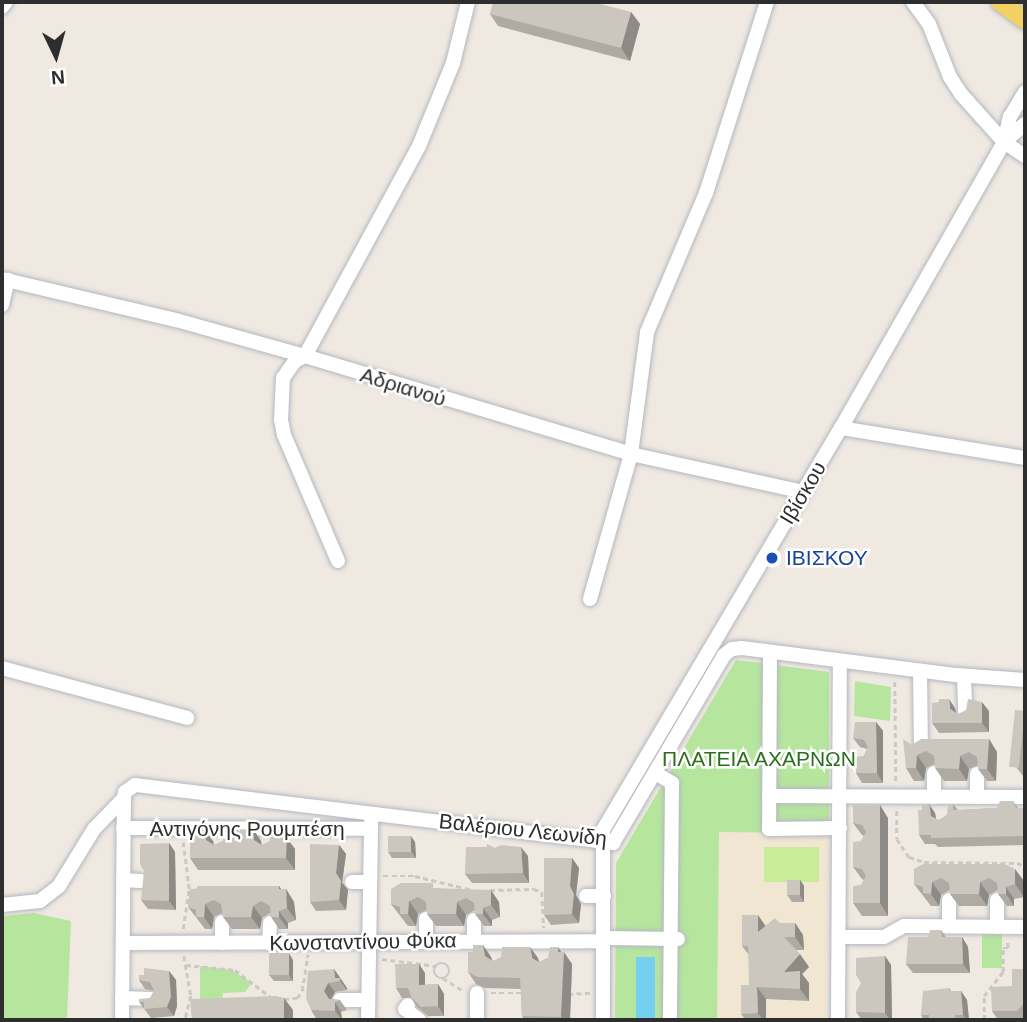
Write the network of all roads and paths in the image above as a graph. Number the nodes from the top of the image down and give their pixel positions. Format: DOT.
graph roads {
  1 [pos="6,2"];
  2 [pos="468,2"];
  3 [pos="767,2"];
  4 [pos="913,2"];
  5 [pos="1000,2"];
  6 [pos="2,7"];
  7 [pos="1025,20"];
  8 [pos="1025,92"];
  9 [pos="1025,124"];
  10 [pos="1004,142"];
  11 [pos="1025,156"];
  12 [pos="5,279"];
  13 [pos="2,305"];
  14 [pos="305,356"];
  15 [pos="841,428"];
  16 [pos="631,454"];
  17 [pos="1025,458"];
  18 [pos="804,492"];
  19 [pos="338,561"];
  20 [pos="590,599"];
  21 [pos="770,652"];
  22 [pos="840,661"];
  23 [pos="2,668"];
  24 [pos="920,671"];
  25 [pos="964,676"];
  26 [pos="1025,680"];
  27 [pos="965,713"];
  28 [pos="187,718"];
  29 [pos="921,748"];
  30 [pos="656,773"];
  31 [pos="934,773"];
  32 [pos="977,774"];
  33 [pos="125,795"];
  34 [pos="769,796"];
  35 [pos="840,796"];
  36 [pos="977,797"];
  37 [pos="941,801"];
  38 [pos="1017,802"];
  39 [pos="371,814"];
  40 [pos="123,828"];
  41 [pos="183,828"];
  42 [pos="840,828"];
  43 [pos="222,829"];
  44 [pos="271,829"];
  45 [pos="370,830"];
  46 [pos="501,830"];
  47 [pos="603,843"];
  48 [pos="223,848"];
  49 [pos="271,848"];
  50 [pos="501,848"];
  51 [pos="123,880"];
  52 [pos="370,880"];
  53 [pos="141,881"];
  54 [pos="352,882"];
  55 [pos="604,895"];
  56 [pos="586,896"];
  57 [pos="949,900"];
  58 [pos="997,900"];
  59 [pos="2,905"];
  60 [pos="426,919"];
  61 [pos="474,920"];
  62 [pos="222,922"];
  63 [pos="270,923"];
  64 [pos="1002,926"];
  65 [pos="1025,927"];
  66 [pos="945,931"];
  67 [pos="839,937"];
  68 [pos="603,939"];
  69 [pos="675,939"];
  70 [pos="369,940"];
  71 [pos="426,940"];
  72 [pos="474,940"];
  73 [pos="122,943"];
  74 [pos="183,943"];
  75 [pos="222,943"];
  76 [pos="269,943"];
  77 [pos="309,943"];
  78 [pos="547,944"];
  79 [pos="369,956"];
  80 [pos="185,965"];
  81 [pos="437,965"];
  82 [pos="443,978"];
  83 [pos="838,992"];
  84 [pos="477,993"];
  85 [pos="526,993"];
  86 [pos="603,993"];
  87 [pos="858,993"];
  88 [pos="563,994"];
  89 [pos="122,998"];
  90 [pos="151,999"];
  91 [pos="341,1000"];
  92 [pos="368,1000"];
  93 [pos="408,1005"];
  94 [pos="122,1020"];
  95 [pos="185,1020"];
  96 [pos="368,1020"];
  97 [pos="419,1020"];
  98 [pos="477,1020"];
  99 [pos="603,1020"];
  100 [pos="670,1020"];
  101 [pos="838,1020"];
  102 [pos="984,1020"];
  1 -- 6 [label="street"];
  2 -- 14 [label="street"];
  3 -- 16 [label="street"];
  4 -- 10 [label="street"];
  5 -- 7 [label="main road"];
  8 -- 10 [label="street, Ιβίσκου"];
  9 -- 10 [label="street, Ιβίσκου"];
  10 -- 11 [label="street"];
  10 -- 15 [label="street, Ιβίσκου"];
  12 -- 13 [label="street"];
  12 -- 14 [label="street, Αδριανού"];
  14 -- 16 [label="street, Αδριανού"];
  14 -- 19 [label="street"];
  15 -- 17 [label="street"];
  15 -- 18 [label="street, Ιβίσκου"];
  16 -- 18 [label="street, Αδριανού"];
  16 -- 20 [label="street"];
  18 -- 47 [label="street, Ιβίσκου"];
  21 -- 22 [label="street, Βαλέριου Λεωνίδη"];
  21 -- 30 [label="street, Βαλέριου Λεωνίδη"];
  21 -- 34 [label="street"];
  22 -- 24 [label="street, Βαλέριου Λεωνίδη"];
  22 -- 35 [label="street"];
  23 -- 28 [label="street"];
  24 -- 25 [label="street, Βαλέριου Λεωνίδη"];
  24 -- 29 [label="street"];
  25 -- 26 [label="street, Βαλέριου Λεωνίδη"];
  25 -- 27 [label="street"];
  30 -- 47 [label="street, Βαλέριου Λεωνίδη"];
  30 -- 69 [label="street"];
  31 -- 37 [label="street"];
  32 -- 36 [label="street"];
  33 -- 39 [label="street, Βαλέριου Λεωνίδη"];
  33 -- 40 [label="street"];
  33 -- 59 [label="street"];
  34 -- 35 [label="street"];
  34 -- 42 [label="street"];
  35 -- 37 [label="street"];
  35 -- 42 [label="street"];
  36 -- 37 [label="street"];
  36 -- 38 [label="street"];
  39 -- 45 [label="street"];
  39 -- 46 [label="street, Βαλέριου Λεωνίδη"];
  40 -- 41 [label="street, Αντιγόνης Ρουμπέση"];
  40 -- 51 [label="street"];
  41 -- 43 [label="street, Αντιγόνης Ρουμπέση"];
  41 -- 74 [label="path"];
  42 -- 67 [label="street"];
  43 -- 44 [label="street, Αντιγόνης Ρουμπέση"];
  43 -- 48 [label="street"];
  44 -- 45 [label="street, Αντιγόνης Ρουμπέση"];
  44 -- 49 [label="street"];
  45 -- 52 [label="street"];
  46 -- 47 [label="street, Βαλέριου Λεωνίδη"];
  46 -- 50 [label="street"];
  47 -- 55 [label="street"];
  51 -- 53 [label="street"];
  51 -- 73 [label="street"];
  52 -- 54 [label="street"];
  52 -- 70 [label="street"];
  52 -- 78 [label="path"];
  55 -- 56 [label="street"];
  55 -- 68 [label="street"];
  57 -- 66 [label="street"];
  58 -- 64 [label="street"];
  60 -- 71 [label="street"];
  61 -- 72 [label="street"];
  62 -- 75 [label="street"];
  63 -- 76 [label="street"];
  64 -- 65 [label="street"];
  64 -- 66 [label="street"];
  64 -- 102 [label="path"];
  66 -- 67 [label="street"];
  67 -- 83 [label="street"];
  68 -- 69 [label="street, Κωνσταντίνου Φύκα"];
  68 -- 78 [label="street, Κωνσταντίνου Φύκα"];
  68 -- 86 [label="street"];
  69 -- 100 [label="street"];
  70 -- 71 [label="street, Κωνσταντίνου Φύκα"];
  70 -- 77 [label="street, Κωνσταντίνου Φύκα"];
  70 -- 79 [label="street"];
  71 -- 72 [label="street, Κωνσταντίνου Φύκα"];
  72 -- 78 [label="street, Κωνσταντίνου Φύκα"];
  73 -- 74 [label="street, Κωνσταντίνου Φύκα"];
  73 -- 89 [label="street"];
  74 -- 75 [label="street, Κωνσταντίνου Φύκα"];
  74 -- 80 [label="path"];
  75 -- 76 [label="street, Κωνσταντίνου Φύκα"];
  76 -- 77 [label="street, Κωνσταντίνου Φύκα"];
  77 -- 80 [label="path"];
  79 -- 81 [label="path"];
  79 -- 92 [label="street"];
  80 -- 95 [label="path"];
  81 -- 82 [label="path"];
  81 -- 82 [label="path"];
  82 -- 84 [label="path"];
  83 -- 87 [label="street"];
  83 -- 101 [label="street"];
  84 -- 85 [label="path"];
  84 -- 98 [label="street"];
  86 -- 88 [label="path"];
  86 -- 99 [label="street"];
  89 -- 90 [label="street"];
  89 -- 94 [label="street"];
  91 -- 92 [label="street"];
  92 -- 96 [label="street"];
  93 -- 97 [label="street"];
}
